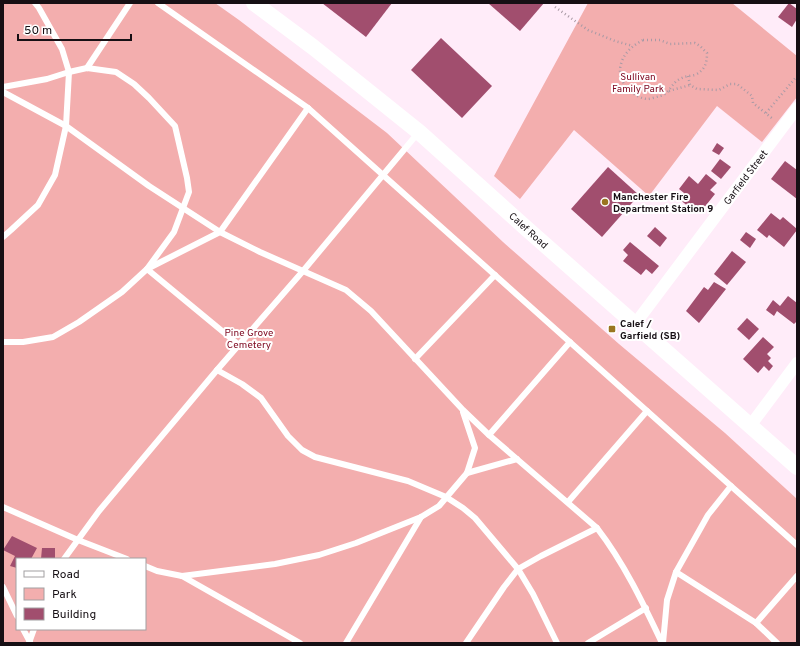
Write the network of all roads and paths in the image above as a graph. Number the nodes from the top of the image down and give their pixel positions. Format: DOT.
graph roads {
  1 [pos="35,3"];
  2 [pos="130,3"];
  3 [pos="158,3"];
  4 [pos="254,3"];
  5 [pos="554,7"];
  6 [pos="633,46"];
  7 [pos="87,68"];
  8 [pos="69,72"];
  9 [pos="688,76"];
  10 [pos="797,76"];
  11 [pos="690,85"];
  12 [pos="3,87"];
  13 [pos="669,91"];
  14 [pos="3,92"];
  15 [pos="308,108"];
  16 [pos="797,108"];
  17 [pos="766,113"];
  18 [pos="66,126"];
  19 [pos="783,126"];
  20 [pos="419,132"];
  21 [pos="383,175"];
  22 [pos="182,208"];
  23 [pos="11,230"];
  24 [pos="3,232"];
  25 [pos="220,232"];
  26 [pos="3,237"];
  27 [pos="147,269"];
  28 [pos="303,271"];
  29 [pos="495,275"];
  30 [pos="635,324"];
  31 [pos="3,342"];
  32 [pos="570,342"];
  33 [pos="239,344"];
  34 [pos="415,359"];
  35 [pos="797,363"];
  36 [pos="217,370"];
  37 [pos="463,410"];
  38 [pos="647,411"];
  39 [pos="750,426"];
  40 [pos="489,435"];
  41 [pos="517,459"];
  42 [pos="797,467"];
  43 [pos="467,473"];
  44 [pos="731,486"];
  45 [pos="446,497"];
  46 [pos="568,502"];
  47 [pos="3,507"];
  48 [pos="422,517"];
  49 [pos="597,528"];
  50 [pos="78,540"];
  51 [pos="797,545"];
  52 [pos="65,558"];
  53 [pos="124,558"];
  54 [pos="146,566"];
  55 [pos="518,569"];
  56 [pos="676,572"];
  57 [pos="182,576"];
  58 [pos="797,576"];
  59 [pos="3,587"];
  60 [pos="646,608"];
  61 [pos="16,614"];
  62 [pos="756,623"];
  63 [pos="23,630"];
  64 [pos="34,630"];
  65 [pos="29,642"];
  66 [pos="300,643"];
  67 [pos="346,643"];
  68 [pos="466,643"];
  69 [pos="557,643"];
  70 [pos="588,643"];
  71 [pos="662,643"];
  72 [pos="777,643"];
  1 -- 8 [label="lane"];
  2 -- 7 [label="lane"];
  3 -- 15 [label="lane"];
  4 -- 20 [label="main road, Calef Road"];
  5 -- 6 [label="path"];
  6 -- 9 [label="path"];
  6 -- 13 [label="path"];
  7 -- 8 [label="lane"];
  7 -- 22 [label="lane"];
  8 -- 12 [label="lane"];
  8 -- 18 [label="lane"];
  9 -- 11 [label="path"];
  9 -- 13 [label="path"];
  10 -- 17 [label="path"];
  11 -- 13 [label="path"];
  11 -- 17 [label="path"];
  14 -- 18 [label="lane"];
  15 -- 21 [label="lane"];
  15 -- 25 [label="lane"];
  16 -- 19 [label="street, Garfield Street"];
  17 -- 19 [label="path"];
  18 -- 22 [label="lane"];
  18 -- 23 [label="lane"];
  19 -- 30 [label="street, Garfield Street"];
  20 -- 21 [label="lane"];
  20 -- 30 [label="main road, Calef Road"];
  21 -- 28 [label="lane"];
  21 -- 29 [label="lane"];
  22 -- 25 [label="lane"];
  22 -- 27 [label="lane"];
  23 -- 24 [label="lane"];
  23 -- 26 [label="lane"];
  25 -- 27 [label="lane"];
  25 -- 28 [label="lane"];
  27 -- 31 [label="lane"];
  27 -- 33 [label="lane"];
  28 -- 33 [label="lane"];
  28 -- 34 [label="lane"];
  29 -- 32 [label="lane"];
  29 -- 34 [label="lane"];
  30 -- 39 [label="main road, Calef Road"];
  32 -- 38 [label="lane"];
  32 -- 40 [label="lane"];
  33 -- 36 [label="lane"];
  34 -- 37 [label="lane"];
  35 -- 39 [label="street"];
  36 -- 45 [label="lane"];
  36 -- 50 [label="lane"];
  37 -- 40 [label="lane"];
  37 -- 43 [label="lane"];
  38 -- 44 [label="lane"];
  38 -- 46 [label="lane"];
  39 -- 42 [label="main road, Calef Road"];
  40 -- 41 [label="lane"];
  41 -- 43 [label="lane"];
  41 -- 46 [label="lane"];
  43 -- 45 [label="lane"];
  44 -- 51 [label="lane"];
  44 -- 56 [label="lane"];
  45 -- 48 [label="lane"];
  45 -- 55 [label="lane"];
  46 -- 49 [label="lane"];
  47 -- 50 [label="lane"];
  48 -- 57 [label="lane"];
  48 -- 67 [label="lane"];
  49 -- 55 [label="lane"];
  49 -- 60 [label="lane"];
  50 -- 52 [label="lane"];
  50 -- 53 [label="lane"];
  54 -- 57 [label="lane"];
  55 -- 68 [label="lane"];
  55 -- 69 [label="lane"];
  56 -- 62 [label="lane"];
  56 -- 71 [label="lane"];
  57 -- 66 [label="lane"];
  58 -- 62 [label="lane"];
  59 -- 61 [label="lane"];
  60 -- 70 [label="lane"];
  60 -- 71 [label="lane"];
  62 -- 72 [label="lane"];
  63 -- 65 [label="lane"];
  64 -- 65 [label="lane"];
}
